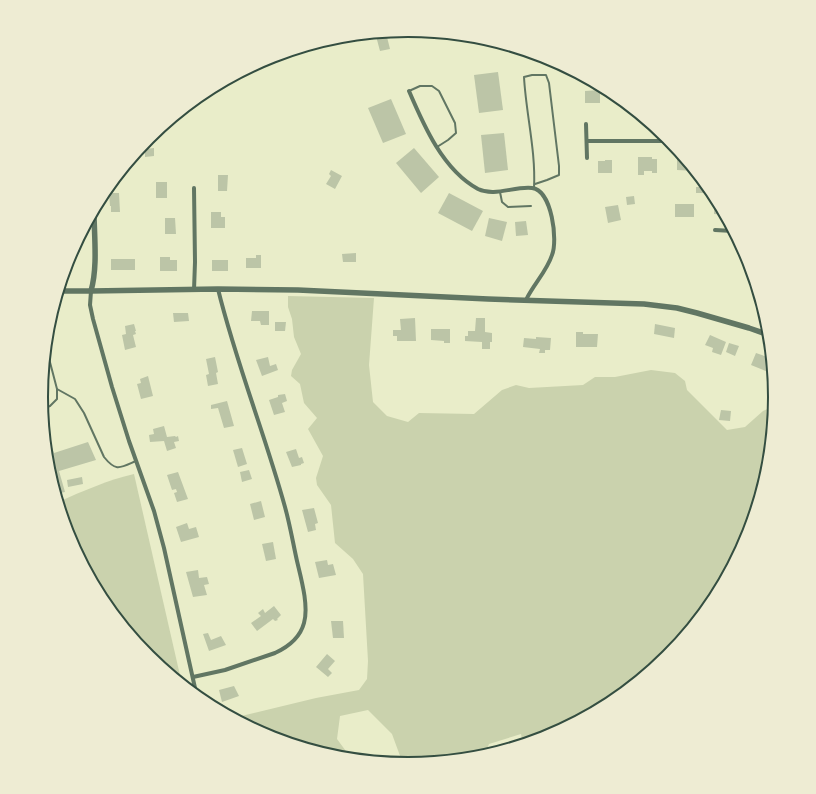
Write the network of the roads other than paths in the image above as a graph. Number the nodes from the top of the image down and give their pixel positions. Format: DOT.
graph roads {
  1 [pos="409,91"];
  2 [pos="586,124"];
  3 [pos="587,141"];
  4 [pos="662,141"];
  5 [pos="437,147"];
  6 [pos="587,158"];
  7 [pos="534,186"];
  8 [pos="194,188"];
  9 [pos="500,191"];
  10 [pos="531,206"];
  11 [pos="94,220"];
  12 [pos="715,230"];
  13 [pos="727,231"];
  14 [pos="218,289"];
  15 [pos="194,290"];
  16 [pos="64,291"];
  17 [pos="91,291"];
  18 [pos="526,300"];
  19 [pos="762,333"];
  20 [pos="50,362"];
  21 [pos="57,389"];
  22 [pos="48,407"];
  23 [pos="136,461"];
  24 [pos="193,677"];
  25 [pos="195,687"];
  1 -- 5 [label="street"];
  1 -- 5 [label="lane"];
  2 -- 3 [label="street"];
  3 -- 4 [label="street"];
  3 -- 6 [label="street"];
  5 -- 9 [label="street"];
  7 -- 7 [label="lane"];
  7 -- 9 [label="street"];
  7 -- 18 [label="street"];
  8 -- 15 [label="street"];
  9 -- 10 [label="lane"];
  11 -- 17 [label="street"];
  12 -- 13 [label="street"];
  14 -- 15 [label="street"];
  14 -- 18 [label="street"];
  14 -- 24 [label="street"];
  15 -- 17 [label="street"];
  16 -- 17 [label="street"];
  17 -- 23 [label="street"];
  18 -- 19 [label="street"];
  20 -- 21 [label="lane"];
  21 -- 22 [label="lane"];
  21 -- 23 [label="lane"];
  23 -- 24 [label="street"];
  24 -- 25 [label="street"];
}
